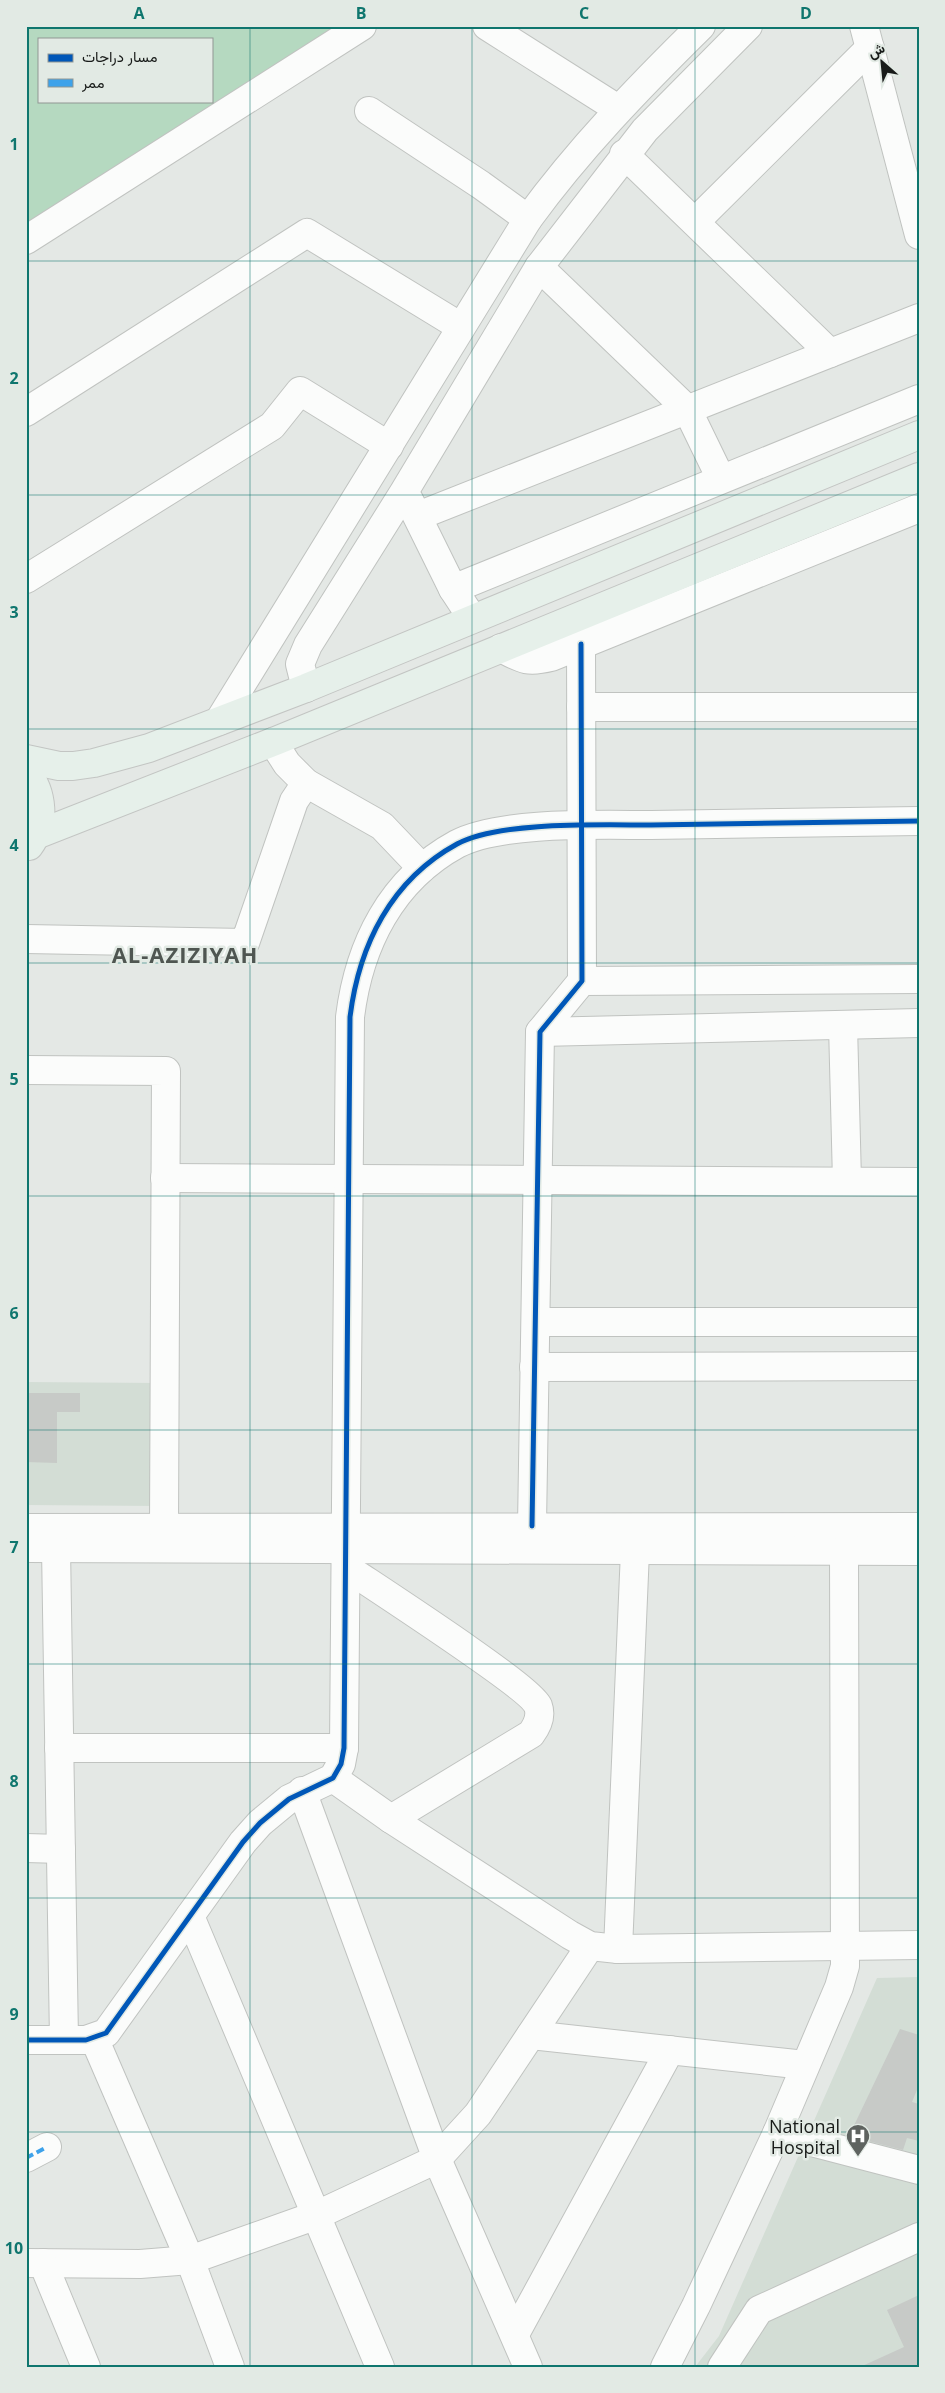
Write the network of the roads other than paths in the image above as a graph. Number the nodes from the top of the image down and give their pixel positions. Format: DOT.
graph roads {
  1 [pos="362,26"];
  2 [pos="488,26"];
  3 [pos="701,26"];
  4 [pos="748,26"];
  5 [pos="867,37"];
  6 [pos="618,109"];
  7 [pos="369,111"];
  8 [pos="624,154"];
  9 [pos="528,220"];
  10 [pos="694,222"];
  11 [pos="919,235"];
  12 [pos="26,240"];
  13 [pos="539,267"];
  14 [pos="919,318"];
  15 [pos="461,327"];
  16 [pos="830,352"];
  17 [pos="919,399"];
  18 [pos="687,409"];
  19 [pos="26,412"];
  20 [pos="919,435"];
  21 [pos="389,446"];
  22 [pos="372,473"];
  23 [pos="919,477"];
  24 [pos="721,478"];
  25 [pos="404,492"];
  26 [pos="919,508"];
  27 [pos="418,516"];
  28 [pos="26,579"];
  29 [pos="454,589"];
  30 [pos="472,618"];
  31 [pos="581,644"];
  32 [pos="501,648"];
  33 [pos="306,688"];
  34 [pos="919,707"];
  35 [pos="581,708"];
  36 [pos="219,721"];
  37 [pos="272,742"];
  38 [pos="26,759"];
  39 [pos="26,771"];
  40 [pos="306,783"];
  41 [pos="919,821"];
  42 [pos="582,826"];
  43 [pos="31,842"];
  44 [pos="422,868"];
  45 [pos="26,938"];
  46 [pos="919,980"];
  47 [pos="582,981"];
  48 [pos="919,1023"];
  49 [pos="843,1025"];
  50 [pos="540,1032"];
  51 [pos="26,1070"];
  52 [pos="165,1178"];
  53 [pos="348,1178"];
  54 [pos="537,1178"];
  55 [pos="847,1181"];
  56 [pos="919,1182"];
  57 [pos="536,1322"];
  58 [pos="919,1322"];
  59 [pos="919,1366"];
  60 [pos="534,1367"];
  61 [pos="532,1526"];
  62 [pos="164,1527"];
  63 [pos="919,1527"];
  64 [pos="26,1528"];
  65 [pos="26,1548"];
  66 [pos="56,1548"];
  67 [pos="347,1548"];
  68 [pos="844,1550"];
  69 [pos="635,1551"];
  70 [pos="919,1551"];
  71 [pos="60,1748"];
  72 [pos="344,1748"];
  73 [pos="333,1778"];
  74 [pos="302,1792"];
  75 [pos="391,1819"];
  76 [pos="26,1848"];
  77 [pos="61,1849"];
  78 [pos="190,1916"];
  79 [pos="919,1945"];
  80 [pos="590,1946"];
  81 [pos="846,1946"];
  82 [pos="618,1948"];
  83 [pos="531,2035"];
  84 [pos="94,2038"];
  85 [pos="26,2040"];
  86 [pos="64,2040"];
  87 [pos="670,2050"];
  88 [pos="805,2065"];
  89 [pos="777,2133"];
  90 [pos="437,2159"];
  91 [pos="919,2170"];
  92 [pos="317,2215"];
  93 [pos="919,2237"];
  94 [pos="190,2260"];
  95 [pos="34,2263"];
  96 [pos="515,2334"];
  97 [pos="86,2367"];
  98 [pos="230,2367"];
  99 [pos="380,2367"];
  100 [pos="528,2367"];
  101 [pos="665,2367"];
  102 [pos="722,2367"];
  1 -- 12 [label="street"];
  2 -- 6 [label="street"];
  3 -- 6 [label="street"];
  4 -- 8 [label="street"];
  5 -- 10 [label="street"];
  5 -- 11 [label="street"];
  6 -- 9 [label="street"];
  7 -- 9 [label="street"];
  8 -- 10 [label="street"];
  8 -- 13 [label="street"];
  9 -- 15 [label="street"];
  10 -- 16 [label="street"];
  13 -- 18 [label="street"];
  13 -- 25 [label="street"];
  14 -- 16 [label="street"];
  15 -- 19 [label="street"];
  15 -- 21 [label="street"];
  16 -- 18 [label="street"];
  17 -- 24 [label="street"];
  18 -- 24 [label="street"];
  18 -- 27 [label="street"];
  20 -- 30 [label="main road"];
  21 -- 22 [label="street"];
  21 -- 28 [label="street"];
  22 -- 25 [label="street"];
  22 -- 36 [label="street"];
  23 -- 32 [label="main road"];
  24 -- 29 [label="street"];
  25 -- 27 [label="street"];
  25 -- 33 [label="street"];
  26 -- 31 [label="street"];
  27 -- 29 [label="street"];
  29 -- 30 [label="street"];
  30 -- 33 [label="main road"];
  31 -- 32 [label="street"];
  31 -- 35 [label="street"];
  32 -- 37 [label="main road"];
  33 -- 36 [label="main road"];
  34 -- 35 [label="street"];
  35 -- 42 [label="street"];
  36 -- 38 [label="main road"];
  37 -- 40 [label="street"];
  37 -- 43 [label="main road"];
  39 -- 43 [label="main road"];
  40 -- 44 [label="street"];
  40 -- 45 [label="street"];
  41 -- 42 [label="street"];
  42 -- 44 [label="street"];
  42 -- 47 [label="street"];
  44 -- 53 [label="street"];
  46 -- 47 [label="street"];
  47 -- 50 [label="street"];
  48 -- 49 [label="street"];
  49 -- 50 [label="street"];
  49 -- 55 [label="street"];
  50 -- 54 [label="street"];
  51 -- 52 [label="street"];
  52 -- 53 [label="street"];
  52 -- 62 [label="street"];
  53 -- 54 [label="street"];
  53 -- 67 [label="street"];
  54 -- 55 [label="street"];
  54 -- 57 [label="street"];
  55 -- 56 [label="street"];
  57 -- 58 [label="street"];
  57 -- 60 [label="street"];
  59 -- 60 [label="street"];
  60 -- 61 [label="street"];
  61 -- 63 [label="street"];
  61 -- 67 [label="street"];
  62 -- 64 [label="street"];
  62 -- 67 [label="street"];
  65 -- 66 [label="street"];
  66 -- 67 [label="street"];
  66 -- 71 [label="street"];
  67 -- 69 [label="street"];
  67 -- 72 [label="street"];
  67 -- 75 [label="street"];
  68 -- 69 [label="street"];
  68 -- 70 [label="street"];
  68 -- 81 [label="street"];
  69 -- 82 [label="street"];
  71 -- 72 [label="street"];
  71 -- 77 [label="street"];
  72 -- 73 [label="street"];
  73 -- 74 [label="street"];
  73 -- 75 [label="street"];
  74 -- 78 [label="street"];
  74 -- 90 [label="street"];
  75 -- 80 [label="street"];
  76 -- 77 [label="street"];
  77 -- 86 [label="street"];
  78 -- 84 [label="street"];
  78 -- 92 [label="street"];
  79 -- 81 [label="street"];
  80 -- 82 [label="street"];
  80 -- 83 [label="street"];
  81 -- 82 [label="street"];
  81 -- 88 [label="street"];
  83 -- 87 [label="street"];
  83 -- 90 [label="street"];
  84 -- 86 [label="street"];
  84 -- 94 [label="street"];
  85 -- 86 [label="street"];
  87 -- 88 [label="street"];
  87 -- 96 [label="street"];
  88 -- 89 [label="street"];
  89 -- 91 [label="street"];
  89 -- 101 [label="street"];
  90 -- 92 [label="street"];
  90 -- 96 [label="street"];
  92 -- 94 [label="street"];
  92 -- 99 [label="street"];
  93 -- 102 [label="street"];
  94 -- 95 [label="street"];
  94 -- 98 [label="street"];
  95 -- 97 [label="street"];
  96 -- 100 [label="street"];
}
